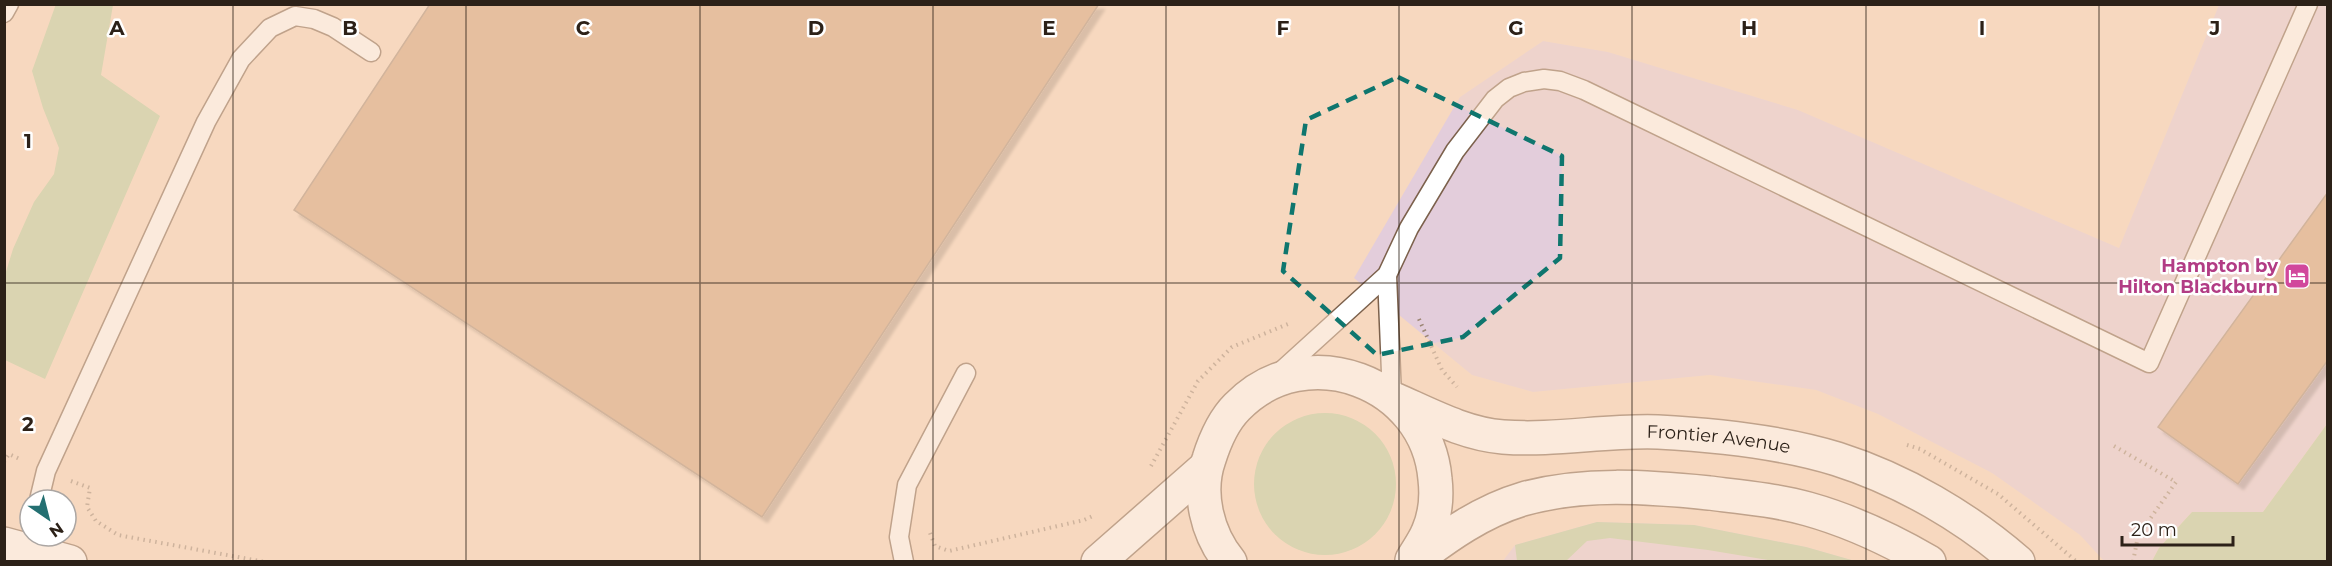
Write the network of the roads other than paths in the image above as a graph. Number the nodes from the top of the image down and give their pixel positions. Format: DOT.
graph roads {
  1 [pos="9,4"];
  2 [pos="2308,4"];
  3 [pos="4,14"];
  4 [pos="371,52"];
  5 [pos="1387,275"];
  6 [pos="966,373"];
  7 [pos="1265,386"];
  8 [pos="1394,398"];
  9 [pos="1205,468"];
  10 [pos="42,488"];
  11 [pos="36,548"];
  12 [pos="70,561"];
  13 [pos="904,561"];
  14 [pos="1098,561"];
  15 [pos="1230,561"];
  16 [pos="1412,561"];
  17 [pos="1929,561"];
  18 [pos="2018,561"];
  1 -- 3 [label="lane"];
  2 -- 5 [label="lane"];
  4 -- 10 [label="lane"];
  5 -- 7 [label="lane"];
  5 -- 8 [label="lane"];
  6 -- 13 [label="lane"];
  7 -- 8 [label="street"];
  7 -- 9 [label="street"];
  8 -- 16 [label="street"];
  8 -- 18 [label="street, Frontier Avenue"];
  9 -- 14 [label="street"];
  9 -- 15 [label="street"];
  11 -- 12 [label="street"];
  16 -- 17 [label="street"];
}
